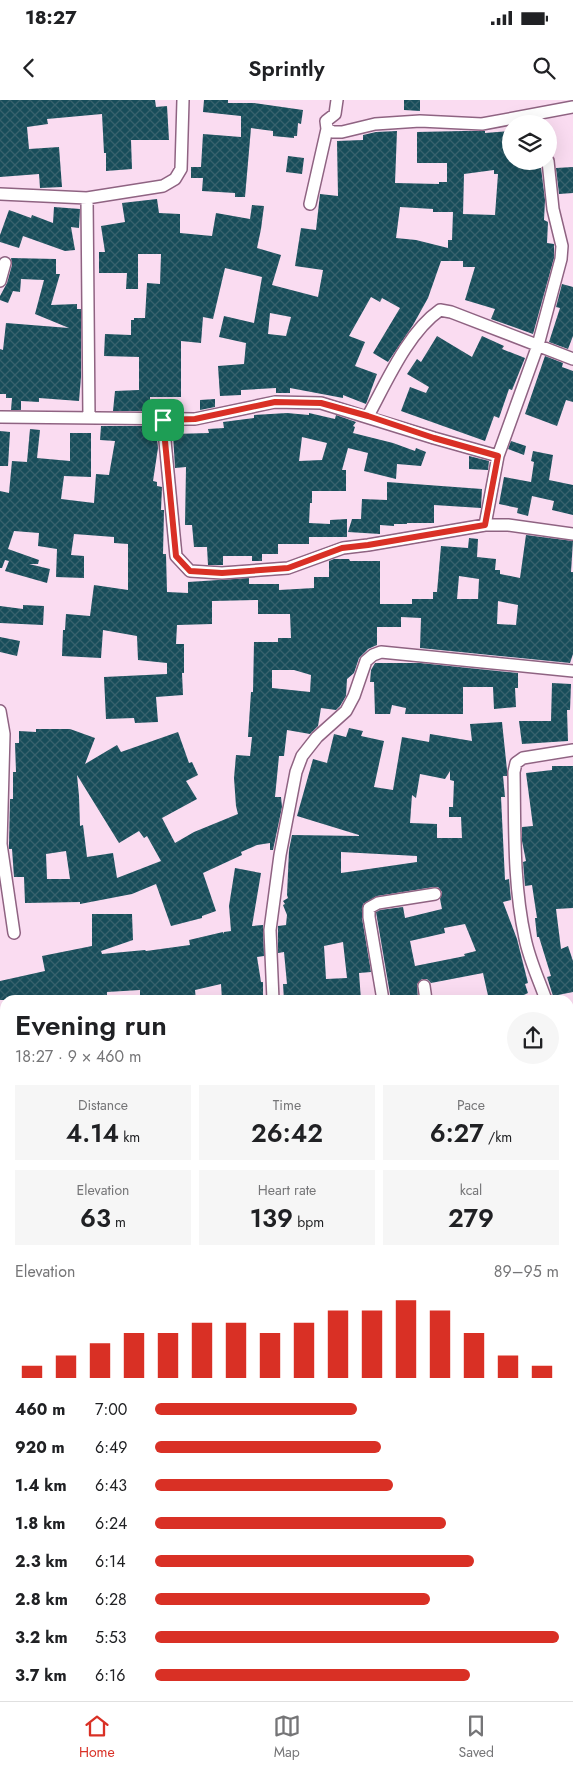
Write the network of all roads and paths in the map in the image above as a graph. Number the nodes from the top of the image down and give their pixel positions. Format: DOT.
graph roads {
  1 [pos="183,100"];
  2 [pos="337,100"];
  3 [pos="573,107"];
  4 [pos="553,115"];
  5 [pos="502,122"];
  6 [pos="327,129"];
  7 [pos="549,170"];
  8 [pos="0,194"];
  9 [pos="87,198"];
  10 [pos="310,204"];
  11 [pos="5,263"];
  12 [pos="0,281"];
  13 [pos="538,345"];
  14 [pos="573,359"];
  15 [pos="368,416"];
  16 [pos="0,417"];
  17 [pos="89,418"];
  18 [pos="163,420"];
  19 [pos="498,456"];
  20 [pos="485,525"];
  21 [pos="573,534"];
  22 [pos="573,671"];
  23 [pos="0,711"];
  24 [pos="573,750"];
  25 [pos="1,844"];
  26 [pos="435,894"];
  27 [pos="14,934"];
  28 [pos="424,986"];
  29 [pos="273,995"];
  30 [pos="382,995"];
  31 [pos="425,995"];
  32 [pos="544,995"];
  1 -- 9 [label="street"];
  2 -- 6 [label="street"];
  3 -- 4 [label="street"];
  5 -- 6 [label="street"];
  6 -- 10 [label="street"];
  7 -- 13 [label="street"];
  8 -- 9 [label="street"];
  9 -- 17 [label="street"];
  11 -- 12 [label="street"];
  13 -- 14 [label="street"];
  13 -- 15 [label="street"];
  13 -- 19 [label="street"];
  15 -- 18 [label="street"];
  15 -- 19 [label="street"];
  16 -- 17 [label="street"];
  17 -- 18 [label="street"];
  18 -- 20 [label="street"];
  19 -- 20 [label="street"];
  20 -- 21 [label="street"];
  22 -- 29 [label="street"];
  23 -- 25 [label="street"];
  24 -- 32 [label="street"];
  25 -- 27 [label="street"];
  26 -- 30 [label="street"];
  28 -- 31 [label="street"];
}
